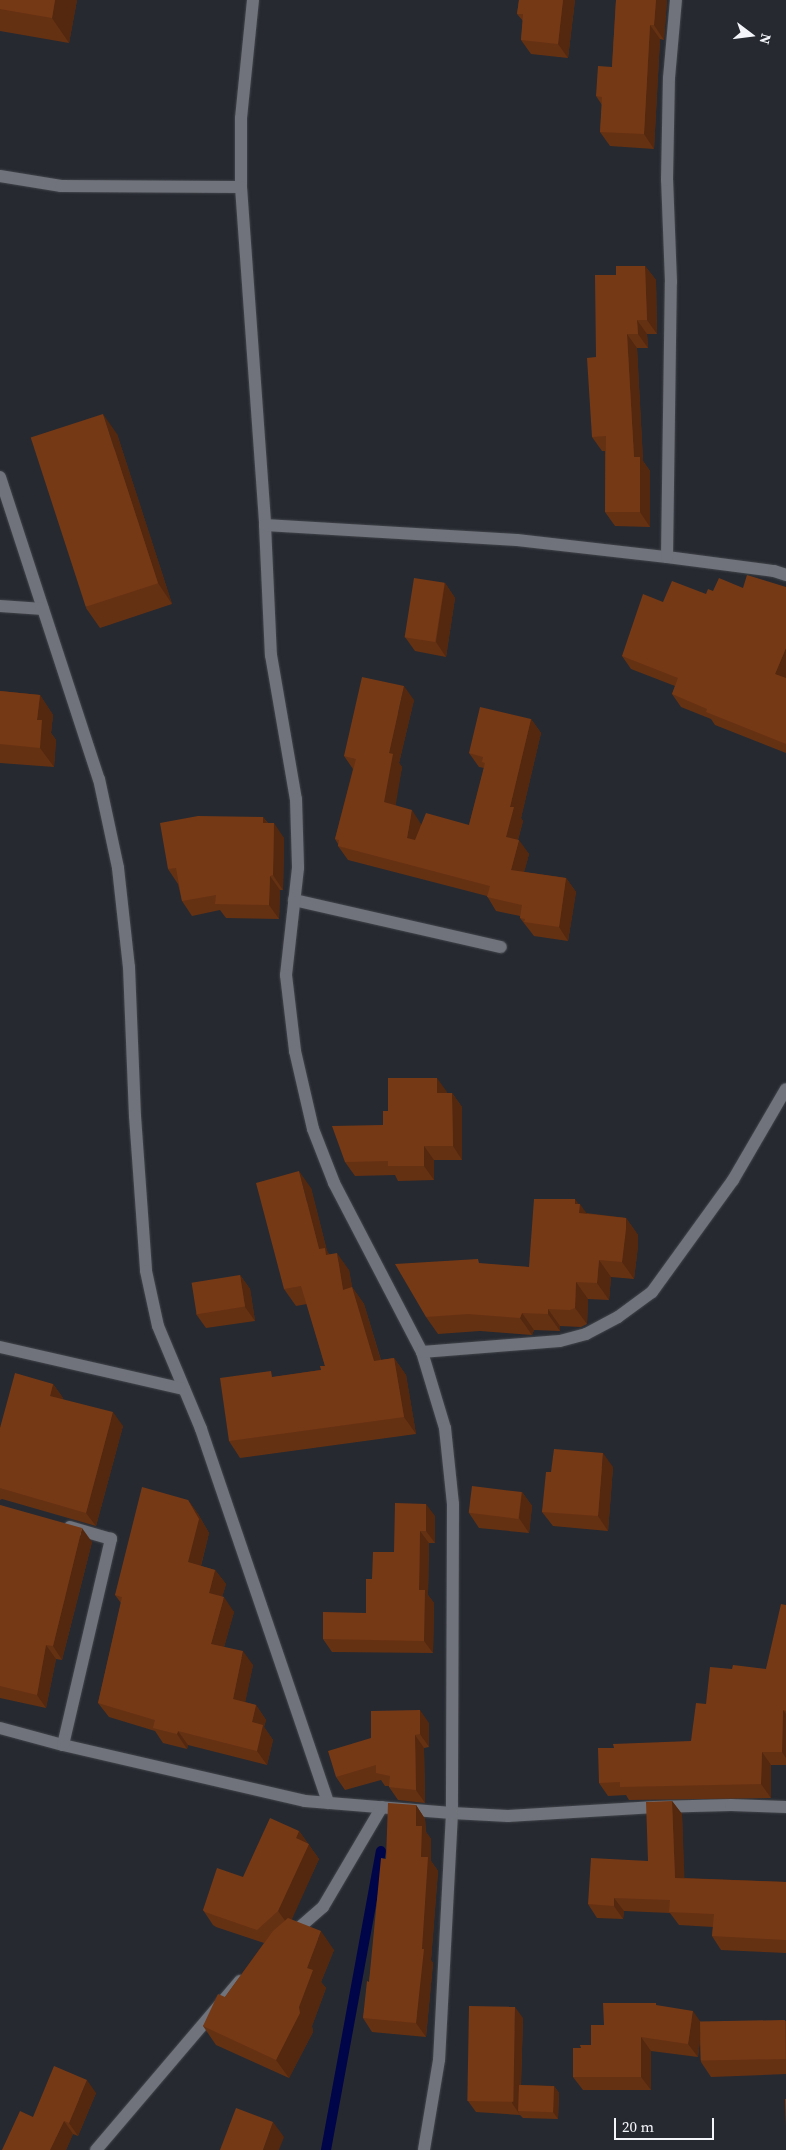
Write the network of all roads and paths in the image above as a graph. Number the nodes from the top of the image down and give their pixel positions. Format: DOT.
graph roads {
  1 [pos="253,0"];
  2 [pos="676,0"];
  3 [pos="0,176"];
  4 [pos="241,187"];
  5 [pos="0,477"];
  6 [pos="265,525"];
  7 [pos="667,557"];
  8 [pos="786,576"];
  9 [pos="0,606"];
  10 [pos="44,610"];
  11 [pos="294,900"];
  12 [pos="501,947"];
  13 [pos="786,1089"];
  14 [pos="0,1347"];
  15 [pos="422,1352"];
  16 [pos="184,1388"];
  17 [pos="55,1523"];
  18 [pos="0,1728"];
  19 [pos="63,1745"];
  20 [pos="328,1802"];
  21 [pos="382,1807"];
  22 [pos="786,1807"];
  23 [pos="452,1813"];
  24 [pos="281,1943"];
  25 [pos="247,1974"];
  26 [pos="96,2150"];
  27 [pos="424,2150"];
  1 -- 4 [label="street"];
  2 -- 7 [label="street"];
  3 -- 4 [label="street"];
  4 -- 6 [label="street"];
  5 -- 10 [label="street"];
  6 -- 7 [label="street"];
  6 -- 11 [label="street"];
  7 -- 8 [label="street"];
  9 -- 10 [label="street"];
  10 -- 16 [label="street"];
  11 -- 12 [label="street"];
  11 -- 15 [label="street"];
  13 -- 15 [label="street"];
  14 -- 16 [label="street"];
  15 -- 23 [label="street"];
  16 -- 20 [label="street"];
  17 -- 19 [label="street"];
  18 -- 19 [label="street"];
  19 -- 20 [label="street"];
  20 -- 21 [label="street"];
  21 -- 23 [label="street"];
  21 -- 24 [label="street"];
  22 -- 23 [label="street"];
  23 -- 27 [label="street"];
  25 -- 26 [label="street"];
}
